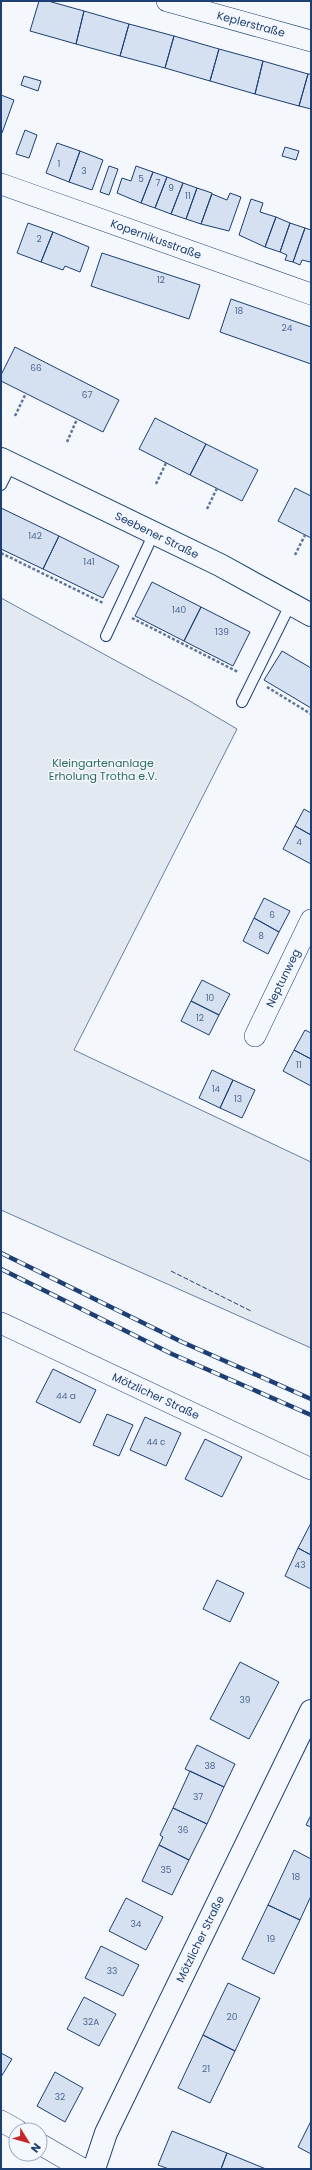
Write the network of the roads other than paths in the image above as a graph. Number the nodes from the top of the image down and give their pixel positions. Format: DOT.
graph roads {
  1 [pos="167,1"];
  2 [pos="311,41"];
  3 [pos="1,184"];
  4 [pos="311,294"];
  5 [pos="6,462"];
  6 [pos="1,484"];
  7 [pos="154,533"];
  8 [pos="291,603"];
  9 [pos="311,614"];
  10 [pos="106,636"];
  11 [pos="242,702"];
  12 [pos="311,920"];
  13 [pos="255,1036"];
  14 [pos="1,1323"];
  15 [pos="311,1469"];
  16 [pos="311,1711"];
  17 [pos="48,2149"];
  18 [pos="83,2169"];
  19 [pos="94,2169"];
  1 -- 2 [label="street, Keplerstraße"];
  3 -- 4 [label="street, Kopernikusstraße"];
  5 -- 6 [label="lane"];
  5 -- 7 [label="street, Seebener Straße"];
  7 -- 8 [label="street, Seebener Straße"];
  7 -- 10 [label="lane"];
  8 -- 9 [label="street, Seebener Straße"];
  8 -- 11 [label="lane"];
  12 -- 13 [label="street, Neptunweg"];
  14 -- 15 [label="street, Mötzlicher Straße"];
  16 -- 19 [label="street, Mötzlicher Straße"];
  17 -- 18 [label="street"];
}
